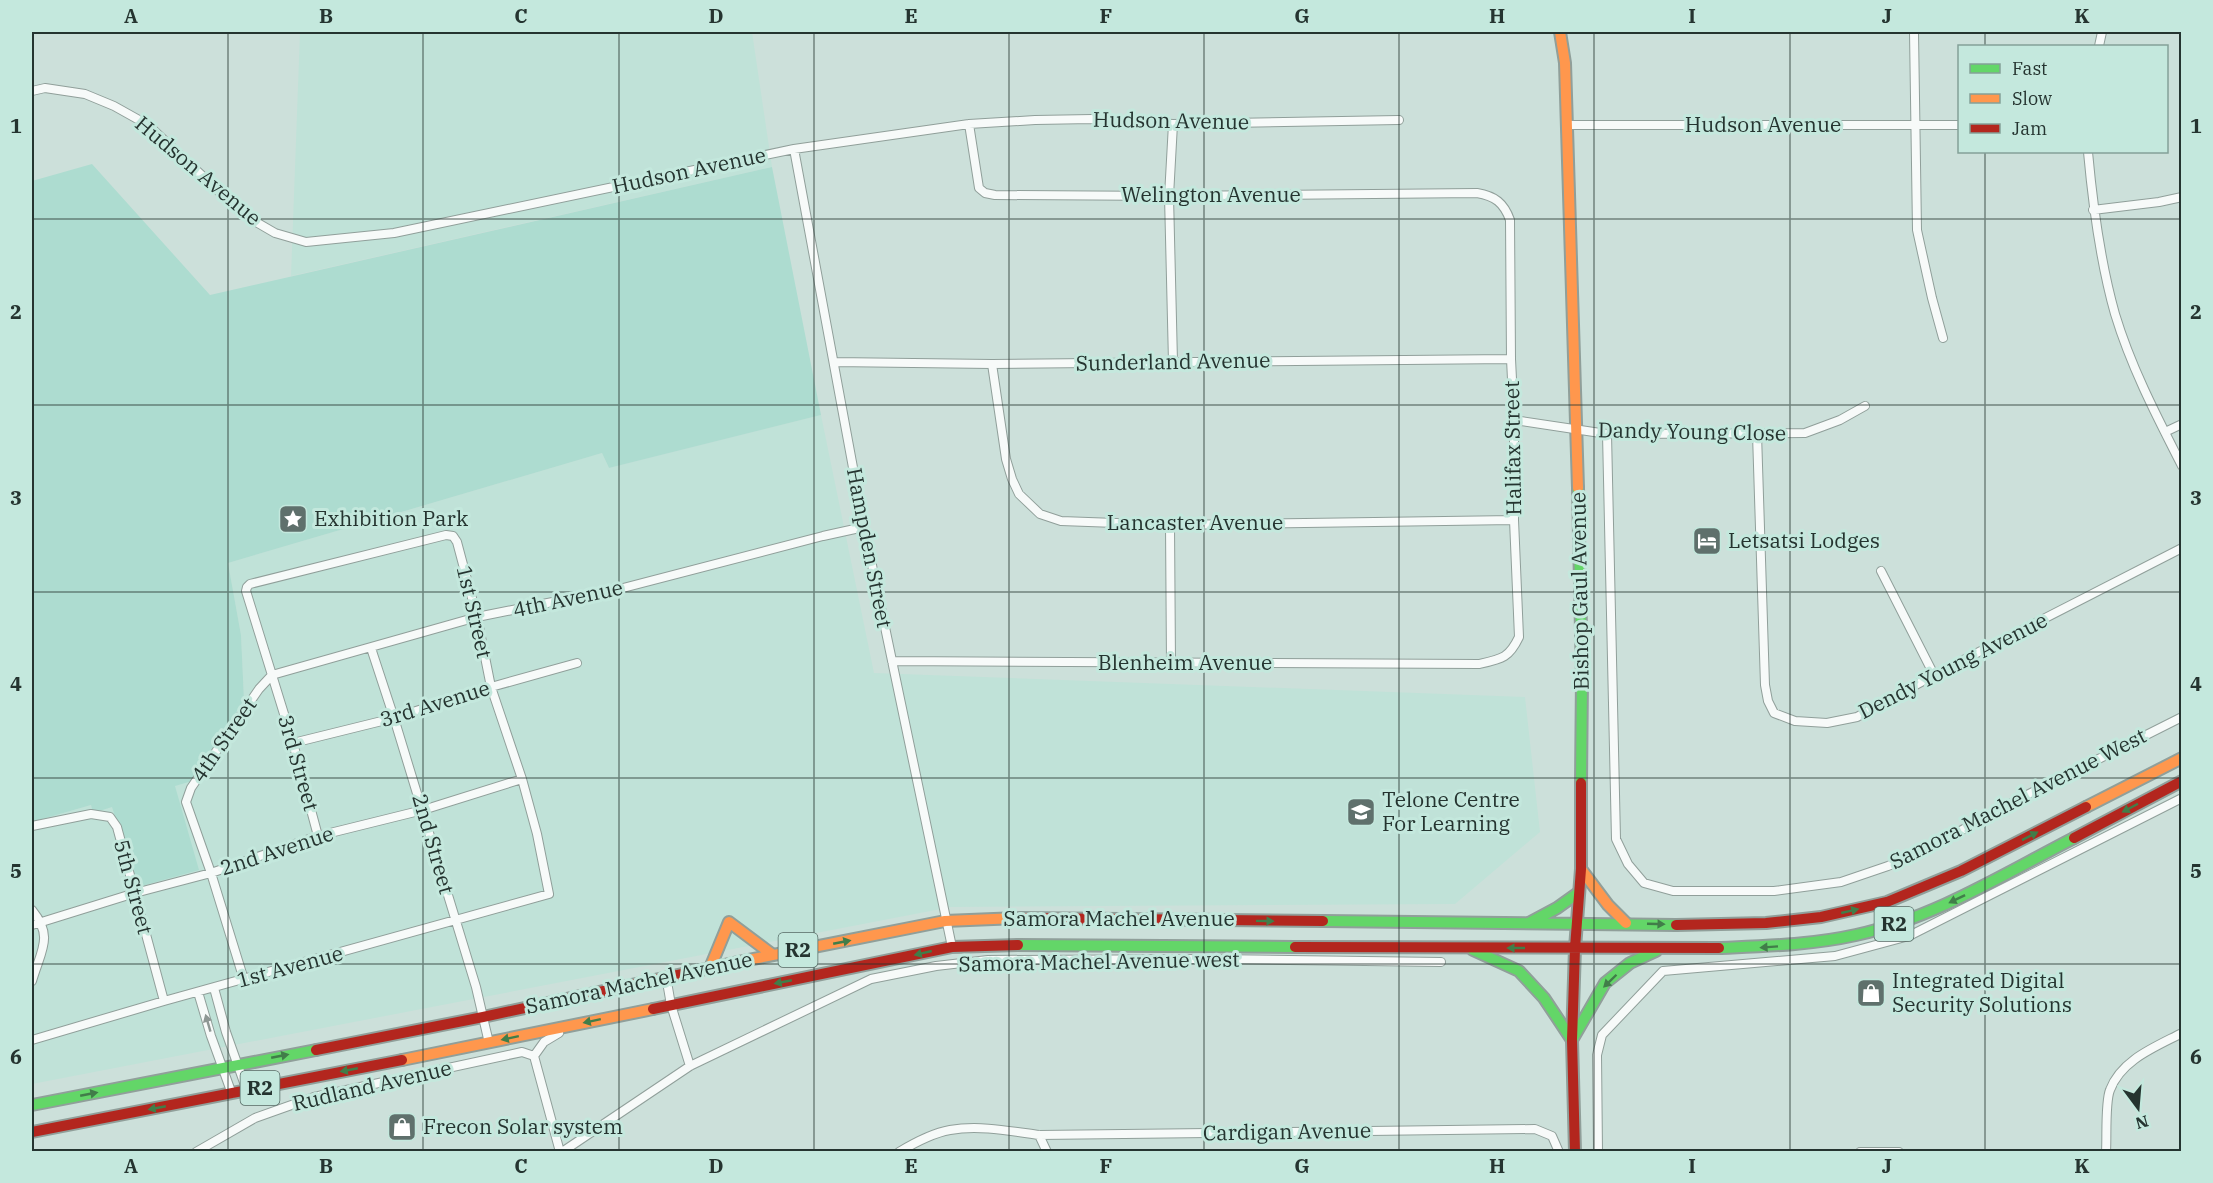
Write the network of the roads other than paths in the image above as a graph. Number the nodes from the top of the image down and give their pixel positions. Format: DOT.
graph roads {
  1 [pos="1560,32"];
  2 [pos="1914,32"];
  3 [pos="32,91"];
  4 [pos="1399,120"];
  5 [pos="969,124"];
  6 [pos="1173,124"];
  7 [pos="1567,125"];
  8 [pos="1915,125"];
  9 [pos="1958,125"];
  10 [pos="794,149"];
  11 [pos="2088,153"];
  12 [pos="1169,196"];
  13 [pos="2181,197"];
  14 [pos="1506,208"];
  15 [pos="2093,210"];
  16 [pos="1943,338"];
  17 [pos="1511,359"];
  18 [pos="834,362"];
  19 [pos="1173,362"];
  20 [pos="992,364"];
  21 [pos="1865,406"];
  22 [pos="1514,420"];
  23 [pos="2181,423"];
  24 [pos="1578,430"];
  25 [pos="2165,432"];
  26 [pos="1607,434"];
  27 [pos="1757,434"];
  28 [pos="2181,466"];
  29 [pos="1514,520"];
  30 [pos="1170,525"];
  31 [pos="864,527"];
  32 [pos="2181,548"];
  33 [pos="1881,571"];
  34 [pos="247,587"];
  35 [pos="477,617"];
  36 [pos="371,648"];
  37 [pos="892,661"];
  38 [pos="577,663"];
  39 [pos="1171,664"];
  40 [pos="1479,664"];
  41 [pos="272,675"];
  42 [pos="1934,675"];
  43 [pos="491,687"];
  44 [pos="2181,717"];
  45 [pos="394,718"];
  46 [pos="293,743"];
  47 [pos="2181,758"];
  48 [pos="522,779"];
  49 [pos="2181,781"];
  50 [pos="2181,798"];
  51 [pos="423,810"];
  52 [pos="32,826"];
  53 [pos="318,836"];
  54 [pos="1581,870"];
  55 [pos="211,873"];
  56 [pos="1673,891"];
  57 [pos="135,893"];
  58 [pos="1578,893"];
  59 [pos="549,894"];
  60 [pos="32,910"];
  61 [pos="455,921"];
  62 [pos="945,921"];
  63 [pos="42,922"];
  64 [pos="1626,923"];
  65 [pos="1527,924"];
  66 [pos="1577,924"];
  67 [pos="32,925"];
  68 [pos="952,947"];
  69 [pos="1467,947"];
  70 [pos="1575,948"];
  71 [pos="1658,950"];
  72 [pos="773,955"];
  73 [pos="1441,962"];
  74 [pos="710,968"];
  75 [pos="666,976"];
  76 [pos="244,980"];
  77 [pos="32,981"];
  78 [pos="214,988"];
  79 [pos="198,992"];
  80 [pos="164,1000"];
  81 [pos="670,1005"];
  82 [pos="483,1017"];
  83 [pos="572,1025"];
  84 [pos="2181,1033"];
  85 [pos="32,1040"];
  86 [pos="1572,1040"];
  87 [pos="489,1043"];
  88 [pos="534,1056"];
  89 [pos="237,1065"];
  90 [pos="690,1066"];
  91 [pos="223,1068"];
  92 [pos="247,1091"];
  93 [pos="232,1094"];
  94 [pos="32,1105"];
  95 [pos="32,1132"];
  96 [pos="1039,1135"];
  97 [pos="196,1152"];
  98 [pos="561,1152"];
  99 [pos="898,1152"];
  100 [pos="1047,1152"];
  101 [pos="1559,1152"];
  102 [pos="1575,1152"];
  103 [pos="1598,1152"];
  104 [pos="1860,1152"];
  105 [pos="1899,1152"];
  106 [pos="2106,1152"];
  1 -- 7 [label="main road, Bishop Gaul Avenue"];
  2 -- 8 [label="street"];
  3 -- 10 [label="street, Hudson Avenue"];
  4 -- 6 [label="street, Hudson Avenue"];
  5 -- 6 [label="street, Hudson Avenue"];
  5 -- 10 [label="street, Hudson Avenue"];
  5 -- 12 [label="street, Welington Avenue"];
  6 -- 12 [label="street"];
  7 -- 8 [label="street, Hudson Avenue"];
  7 -- 24 [label="main road, Bishop Gaul Avenue"];
  8 -- 9 [label="street, Hudson Avenue"];
  8 -- 16 [label="street"];
  10 -- 18 [label="street, Hampden Street"];
  11 -- 15 [label="street"];
  12 -- 14 [label="street, Welington Avenue"];
  12 -- 19 [label="street"];
  13 -- 15 [label="street"];
  14 -- 17 [label="street, Halifax Street"];
  15 -- 25 [label="street"];
  17 -- 19 [label="street, Sunderland Avenue"];
  17 -- 22 [label="street, Halifax Street"];
  18 -- 20 [label="street, Sunderland Avenue"];
  18 -- 31 [label="street, Hampden Street"];
  19 -- 20 [label="street, Sunderland Avenue"];
  20 -- 30 [label="street, Lancaster Avenue"];
  21 -- 27 [label="street, Dandy Young Close"];
  22 -- 24 [label="street, Dandy Young Close"];
  22 -- 29 [label="street, Halifax Street"];
  23 -- 25 [label="street"];
  24 -- 26 [label="street, Dandy Young Close"];
  24 -- 54 [label="main road, Bishop Gaul Avenue"];
  25 -- 28 [label="street"];
  26 -- 27 [label="street, Dandy Young Close"];
  26 -- 56 [label="street, Bishop Gaul Avenue"];
  27 -- 42 [label="street, Dendy Young Avenue"];
  29 -- 30 [label="street, Lancaster Avenue"];
  29 -- 40 [label="street, Halifax Street"];
  30 -- 39 [label="street"];
  31 -- 35 [label="street, 4th Avenue"];
  31 -- 37 [label="street, Hampden Street"];
  32 -- 42 [label="street, Dendy Young Avenue"];
  33 -- 42 [label="street"];
  34 -- 35 [label="street, 1st Street"];
  34 -- 41 [label="street, 3rd Street"];
  35 -- 36 [label="street, 4th Avenue"];
  35 -- 43 [label="street, 1st Street"];
  36 -- 41 [label="street, 4th Avenue"];
  36 -- 45 [label="street, 2nd Street"];
  37 -- 39 [label="street, Blenheim Avenue"];
  37 -- 62 [label="street, Hampden Street"];
  38 -- 43 [label="street, 3rd Avenue"];
  39 -- 40 [label="street, Blenheim Avenue"];
  41 -- 46 [label="street, 3rd Street"];
  41 -- 55 [label="street, 4th Street"];
  43 -- 45 [label="street, 3rd Avenue"];
  43 -- 48 [label="street, 1st Street"];
  44 -- 56 [label="street, Samora Machel Avenue West"];
  45 -- 46 [label="street, 3rd Avenue"];
  45 -- 51 [label="street, 2nd Street"];
  46 -- 53 [label="street, 3rd Street"];
  64 -- 47 [label="main road, Samora Machel Avenue West / R2, one-way"];
  48 -- 51 [label="street, 2nd Avenue"];
  48 -- 59 [label="street, 1st Street"];
  49 -- 71 [label="main road, R2, one-way"];
  50 -- 103 [label="street"];
  51 -- 53 [label="street, 2nd Avenue"];
  51 -- 61 [label="street, 2nd Street"];
  52 -- 57 [label="street, 5th Street"];
  53 -- 55 [label="street, 2nd Avenue"];
  54 -- 58 [label="main road, Bishop Gaul Avenue"];
  54 -- 64 [label="main road"];
  55 -- 57 [label="street, 2nd Avenue"];
  55 -- 76 [label="street, 4th Street"];
  57 -- 63 [label="street, 2nd Avenue"];
  57 -- 80 [label="street, 5th Street"];
  58 -- 65 [label="main road"];
  58 -- 66 [label="main road, Bishop Gaul Avenue"];
  59 -- 61 [label="street, 1st Avenue"];
  60 -- 63 [label="street"];
  61 -- 76 [label="street, 1st Avenue"];
  61 -- 82 [label="street, 2nd Street"];
  62 -- 65 [label="main road, Samora Machel Avenue / R2, one-way"];
  62 -- 68 [label="street, Hampden Street"];
  72 -- 62 [label="main road, Samora Machel Avenue / R2, one-way"];
  63 -- 67 [label="street, 2nd Avenue"];
  63 -- 77 [label="street"];
  64 -- 66 [label="main road, Samora Machel Avenue West / R2"];
  65 -- 66 [label="main road, Samora Machel Avenue / R2"];
  66 -- 70 [label="main road, Bishop Gaul Avenue"];
  68 -- 69 [label="main road, Samora Machel Avenue / R2"];
  68 -- 81 [label="main road, Samora Machel Avenue / R2, one-way"];
  70 -- 69 [label="main road, Samora Machel Avenue / R2, one-way"];
  69 -- 86 [label="main road"];
  70 -- 71 [label="main road, R2"];
  70 -- 86 [label="main road, Bishop Gaul Avenue"];
  71 -- 86 [label="main road, one-way"];
  72 -- 74 [label="main road, Samora Machel Avenue / R2"];
  72 -- 74 [label="main road"];
  73 -- 90 [label="street, Samora Machel Avenue west"];
  74 -- 75 [label="main road, Samora Machel Avenue / R2"];
  75 -- 81 [label="street"];
  75 -- 82 [label="main road, Samora Machel Avenue / R2"];
  76 -- 78 [label="street, 1st Avenue"];
  78 -- 79 [label="street, 1st Avenue"];
  78 -- 89 [label="street"];
  79 -- 80 [label="street, 1st Avenue"];
  91 -- 79 [label="street, one-way"];
  80 -- 85 [label="street, 1st Avenue"];
  81 -- 83 [label="main road, Samora Machel Avenue / R2, one-way"];
  81 -- 90 [label="street"];
  82 -- 87 [label="street, 2nd Street"];
  89 -- 82 [label="main road, Samora Machel Avenue / R2, one-way"];
  83 -- 87 [label="main road, Samora Machel Avenue / R2, one-way"];
  83 -- 88 [label="street"];
  84 -- 106 [label="street"];
  86 -- 102 [label="main road, Bishop Gaul Avenue"];
  87 -- 92 [label="main road, Samora Machel Avenue / R2, one-way"];
  88 -- 97 [label="street, Rudland Avenue"];
  88 -- 98 [label="street"];
  89 -- 91 [label="main road, Samora Machel Avenue / R2"];
  89 -- 92 [label="street"];
  90 -- 98 [label="street, Samora Machel Avenue west"];
  91 -- 93 [label="street"];
  94 -- 91 [label="main road, Samora Machel Avenue / R2, one-way"];
  92 -- 93 [label="main road, Samora Machel Avenue / R2"];
  93 -- 95 [label="main road, Samora Machel Avenue / R2, one-way"];
  96 -- 99 [label="street, Cardigan Avenue"];
  96 -- 100 [label="street"];
  96 -- 101 [label="street, Cardigan Avenue"];
  104 -- 105 [label="street"];
}
